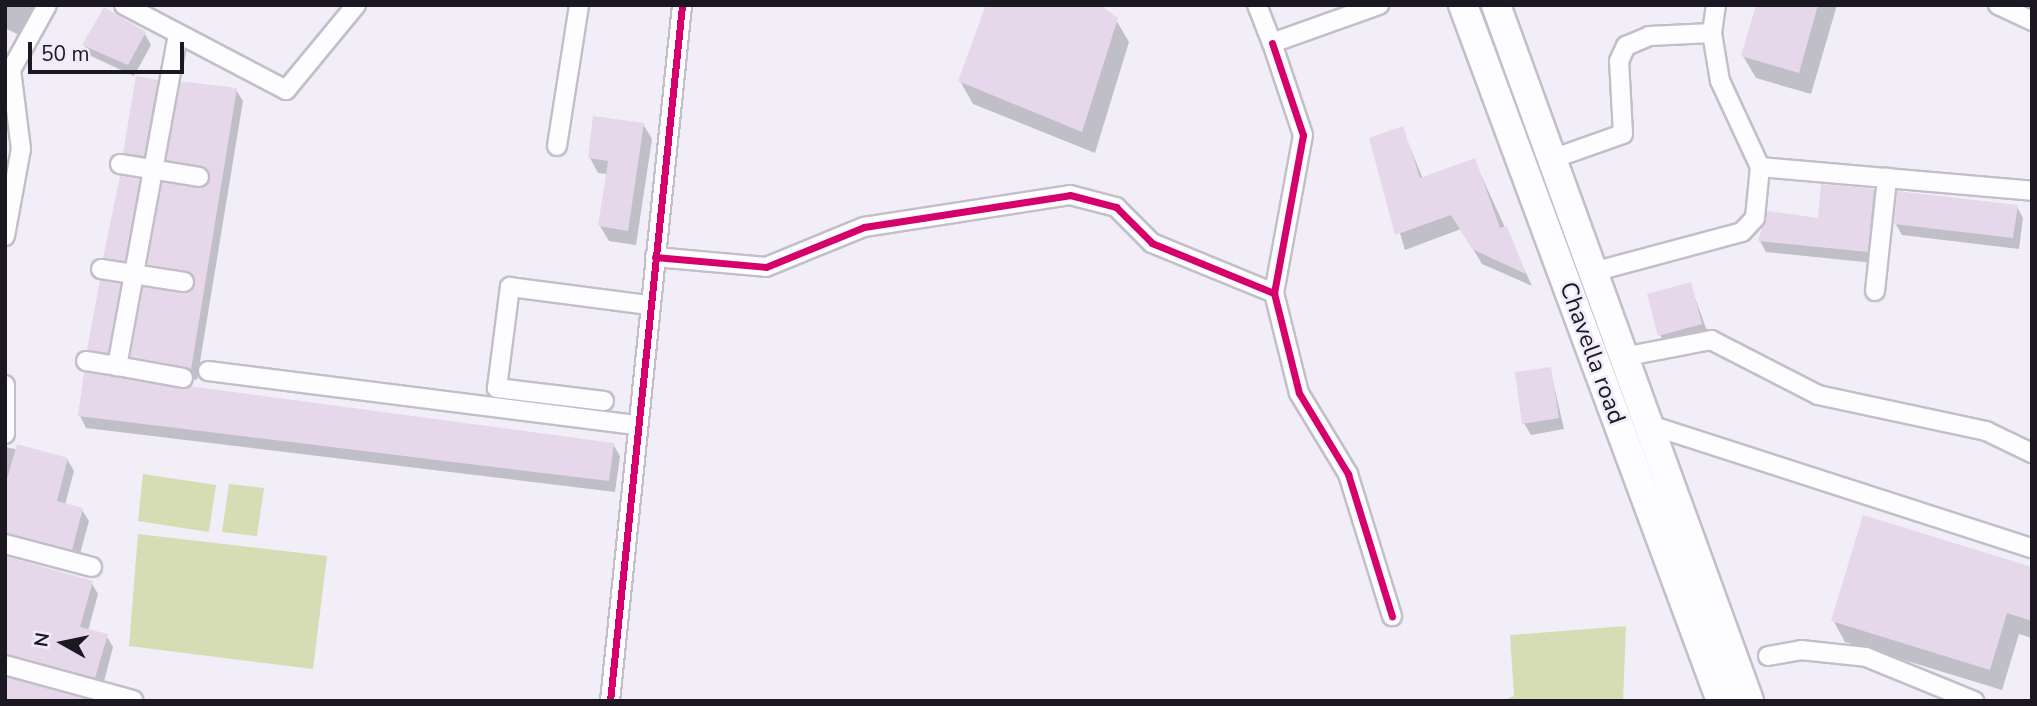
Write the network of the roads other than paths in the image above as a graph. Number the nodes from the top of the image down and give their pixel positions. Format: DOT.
graph roads {
  1 [pos="47,5"];
  2 [pos="124,5"];
  3 [pos="356,5"];
  4 [pos="579,5"];
  5 [pos="682,5"];
  6 [pos="1256,5"];
  7 [pos="1378,5"];
  8 [pos="1463,5"];
  9 [pos="1496,5"];
  10 [pos="1716,5"];
  11 [pos="1998,5"];
  12 [pos="2032,21"];
  13 [pos="1712,33"];
  14 [pos="178,34"];
  15 [pos="1272,43"];
  16 [pos="557,146"];
  17 [pos="1552,159"];
  18 [pos="120,164"];
  19 [pos="1760,167"];
  20 [pos="152,169"];
  21 [pos="199,177"];
  22 [pos="1887,178"];
  23 [pos="2032,191"];
  24 [pos="5,236"];
  25 [pos="655,257"];
  26 [pos="101,269"];
  27 [pos="1593,272"];
  28 [pos="133,274"];
  29 [pos="184,282"];
  30 [pos="1875,291"];
  31 [pos="1273,293"];
  32 [pos="648,305"];
  33 [pos="1623,357"];
  34 [pos="86,361"];
  35 [pos="117,366"];
  36 [pos="208,371"];
  37 [pos="183,378"];
  38 [pos="5,385"];
  39 [pos="604,401"];
  40 [pos="636,425"];
  41 [pos="1647,425"];
  42 [pos="5,434"];
  43 [pos="2032,453"];
  44 [pos="5,544"];
  45 [pos="2032,548"];
  46 [pos="92,567"];
  47 [pos="1391,616"];
  48 [pos="1768,656"];
  49 [pos="5,665"];
  50 [pos="133,700"];
  51 [pos="610,701"];
  52 [pos="1721,701"];
  53 [pos="1749,701"];
  54 [pos="1974,701"];
  1 -- 24 [label="street"];
  2 -- 14 [label="street"];
  3 -- 14 [label="street"];
  4 -- 16 [label="street"];
  5 -- 25 [label="street"];
  6 -- 15 [label="street"];
  7 -- 15 [label="street"];
  8 -- 52 [label="highway, Chavella road"];
  9 -- 17 [label="highway, Chavella road"];
  10 -- 13 [label="street"];
  11 -- 12 [label="street"];
  13 -- 17 [label="street"];
  13 -- 19 [label="street"];
  14 -- 20 [label="street"];
  15 -- 31 [label="street"];
  17 -- 27 [label="highway, Chavella road"];
  18 -- 20 [label="street"];
  19 -- 22 [label="street"];
  19 -- 27 [label="street"];
  20 -- 21 [label="street"];
  20 -- 28 [label="street"];
  22 -- 23 [label="street"];
  22 -- 30 [label="street"];
  25 -- 31 [label="street"];
  25 -- 32 [label="street"];
  26 -- 28 [label="street"];
  27 -- 33 [label="highway, Chavella road"];
  28 -- 29 [label="street"];
  28 -- 35 [label="street"];
  31 -- 47 [label="street"];
  32 -- 39 [label="street"];
  32 -- 40 [label="street"];
  33 -- 41 [label="highway, Chavella road"];
  33 -- 43 [label="street"];
  34 -- 35 [label="street"];
  35 -- 37 [label="street"];
  36 -- 40 [label="street"];
  38 -- 42 [label="street"];
  40 -- 51 [label="street"];
  41 -- 45 [label="street"];
  41 -- 53 [label="highway, Chavella road"];
  44 -- 46 [label="street"];
  48 -- 54 [label="street"];
  49 -- 50 [label="street"];
}
